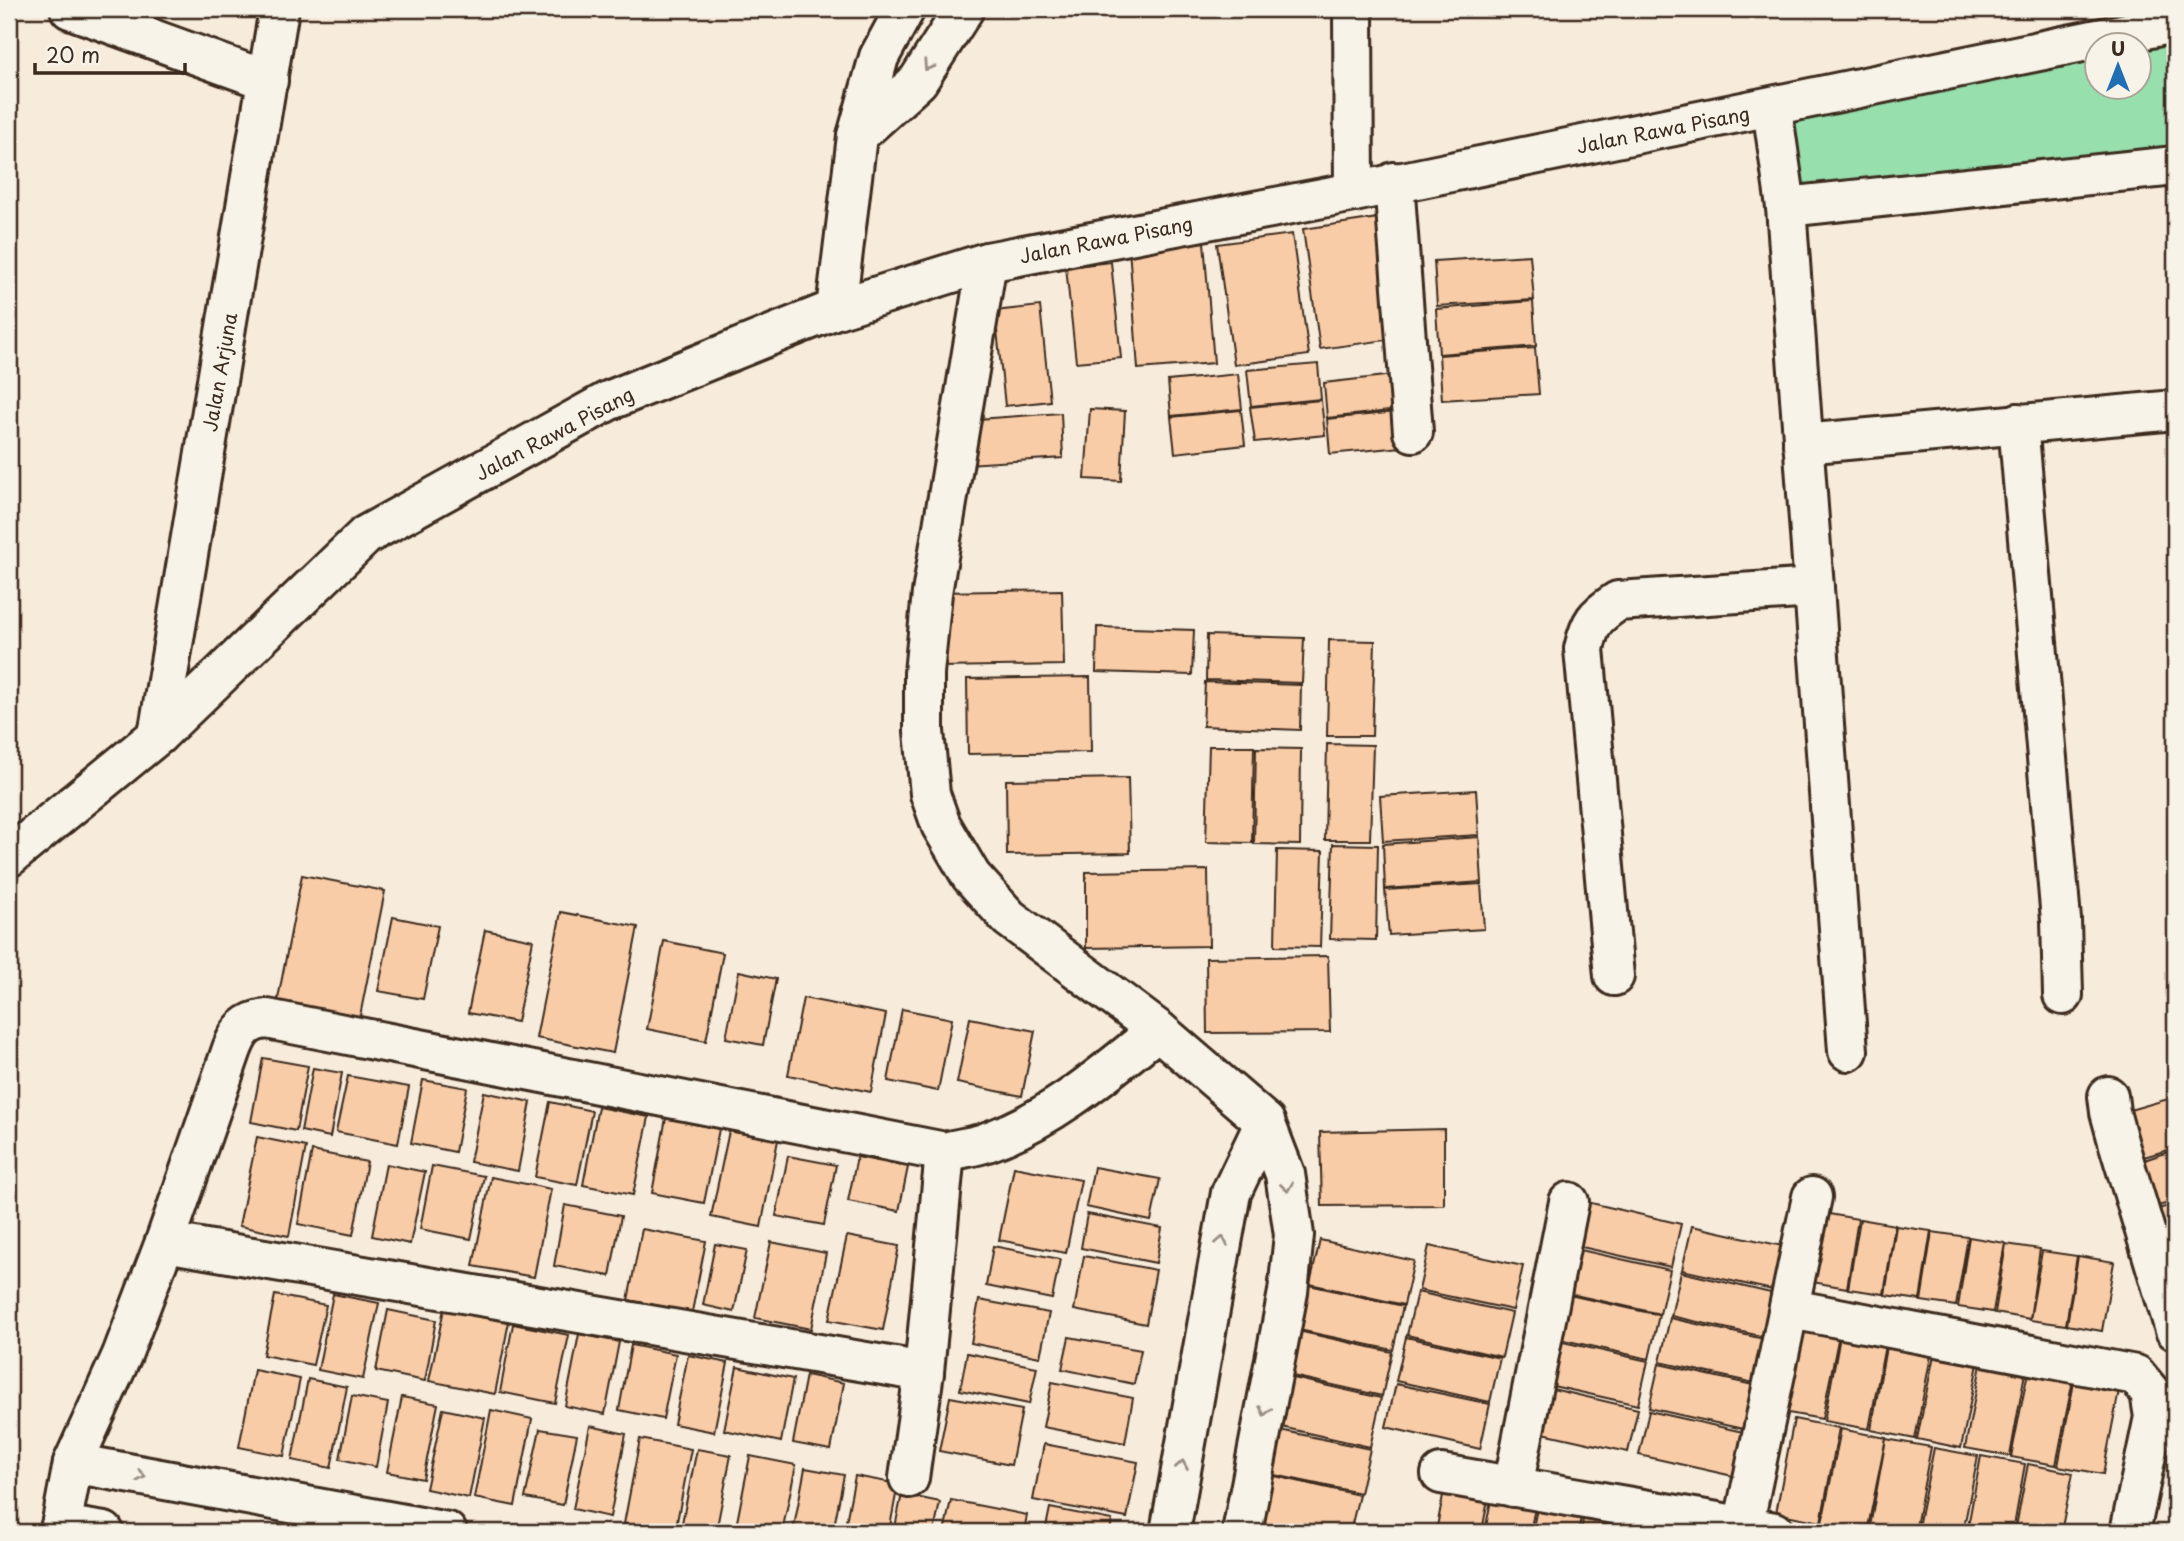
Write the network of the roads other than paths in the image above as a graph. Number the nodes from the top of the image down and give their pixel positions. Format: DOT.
graph roads {
  1 [pos="70,9"];
  2 [pos="279,9"];
  3 [pos="905,9"];
  4 [pos="964,9"];
  5 [pos="1353,9"];
  6 [pos="2175,23"];
  7 [pos="268,81"];
  8 [pos="1772,107"];
  9 [pos="857,136"];
  10 [pos="2175,166"];
  11 [pos="1395,182"];
  12 [pos="1354,192"];
  13 [pos="1786,207"];
  14 [pos="987,262"];
  15 [pos="836,309"];
  16 [pos="2175,410"];
  17 [pos="2018,423"];
  18 [pos="1413,432"];
  19 [pos="1803,444"];
  20 [pos="1814,588"];
  21 [pos="158,735"];
  22 [pos="9,857"];
  23 [pos="1614,976"];
  24 [pos="2063,995"];
  25 [pos="1158,1030"];
  26 [pos="1848,1051"];
  27 [pos="2108,1096"];
  28 [pos="1265,1122"];
  29 [pos="945,1152"];
  30 [pos="1812,1197"];
  31 [pos="1569,1202"];
  32 [pos="165,1242"];
  33 [pos="1791,1309"];
  34 [pos="2175,1330"];
  35 [pos="924,1372"];
  36 [pos="74,1464"];
  37 [pos="1441,1474"];
  38 [pos="909,1478"];
  39 [pos="1513,1487"];
  40 [pos="60,1529"];
  41 [pos="1759,1530"];
  42 [pos="104,1532"];
  43 [pos="447,1532"];
  44 [pos="1170,1532"];
  45 [pos="1242,1532"];
  46 [pos="2130,1532"];
  1 -- 7 [label="street"];
  2 -- 7 [label="street, Jalan Arjuna"];
  3 -- 9 [label="street"];
  4 -- 9 [label="street, one-way"];
  5 -- 12 [label="street"];
  6 -- 8 [label="street, Jalan Rawa Pisang"];
  7 -- 21 [label="street, Jalan Arjuna"];
  8 -- 11 [label="street, Jalan Rawa Pisang"];
  8 -- 13 [label="street"];
  9 -- 15 [label="street"];
  10 -- 13 [label="street"];
  11 -- 12 [label="street, Jalan Rawa Pisang"];
  11 -- 18 [label="street"];
  12 -- 14 [label="street, Jalan Rawa Pisang"];
  13 -- 19 [label="street"];
  14 -- 15 [label="street, Jalan Rawa Pisang"];
  14 -- 25 [label="street"];
  15 -- 21 [label="street, Jalan Rawa Pisang"];
  16 -- 17 [label="street"];
  17 -- 19 [label="street"];
  17 -- 24 [label="street"];
  19 -- 20 [label="street"];
  20 -- 23 [label="street"];
  20 -- 26 [label="street"];
  21 -- 22 [label="street, Jalan Rawa Pisang"];
  25 -- 28 [label="street"];
  25 -- 29 [label="street"];
  27 -- 34 [label="street"];
  44 -- 28 [label="street, one-way"];
  28 -- 45 [label="street, one-way"];
  29 -- 32 [label="street"];
  29 -- 35 [label="street"];
  30 -- 33 [label="street"];
  31 -- 39 [label="street"];
  32 -- 35 [label="street"];
  32 -- 36 [label="street"];
  33 -- 41 [label="street"];
  33 -- 46 [label="street"];
  35 -- 38 [label="street"];
  36 -- 40 [label="street"];
  36 -- 43 [label="street, one-way"];
  37 -- 39 [label="street"];
  39 -- 41 [label="street"];
  40 -- 42 [label="street"];
}
